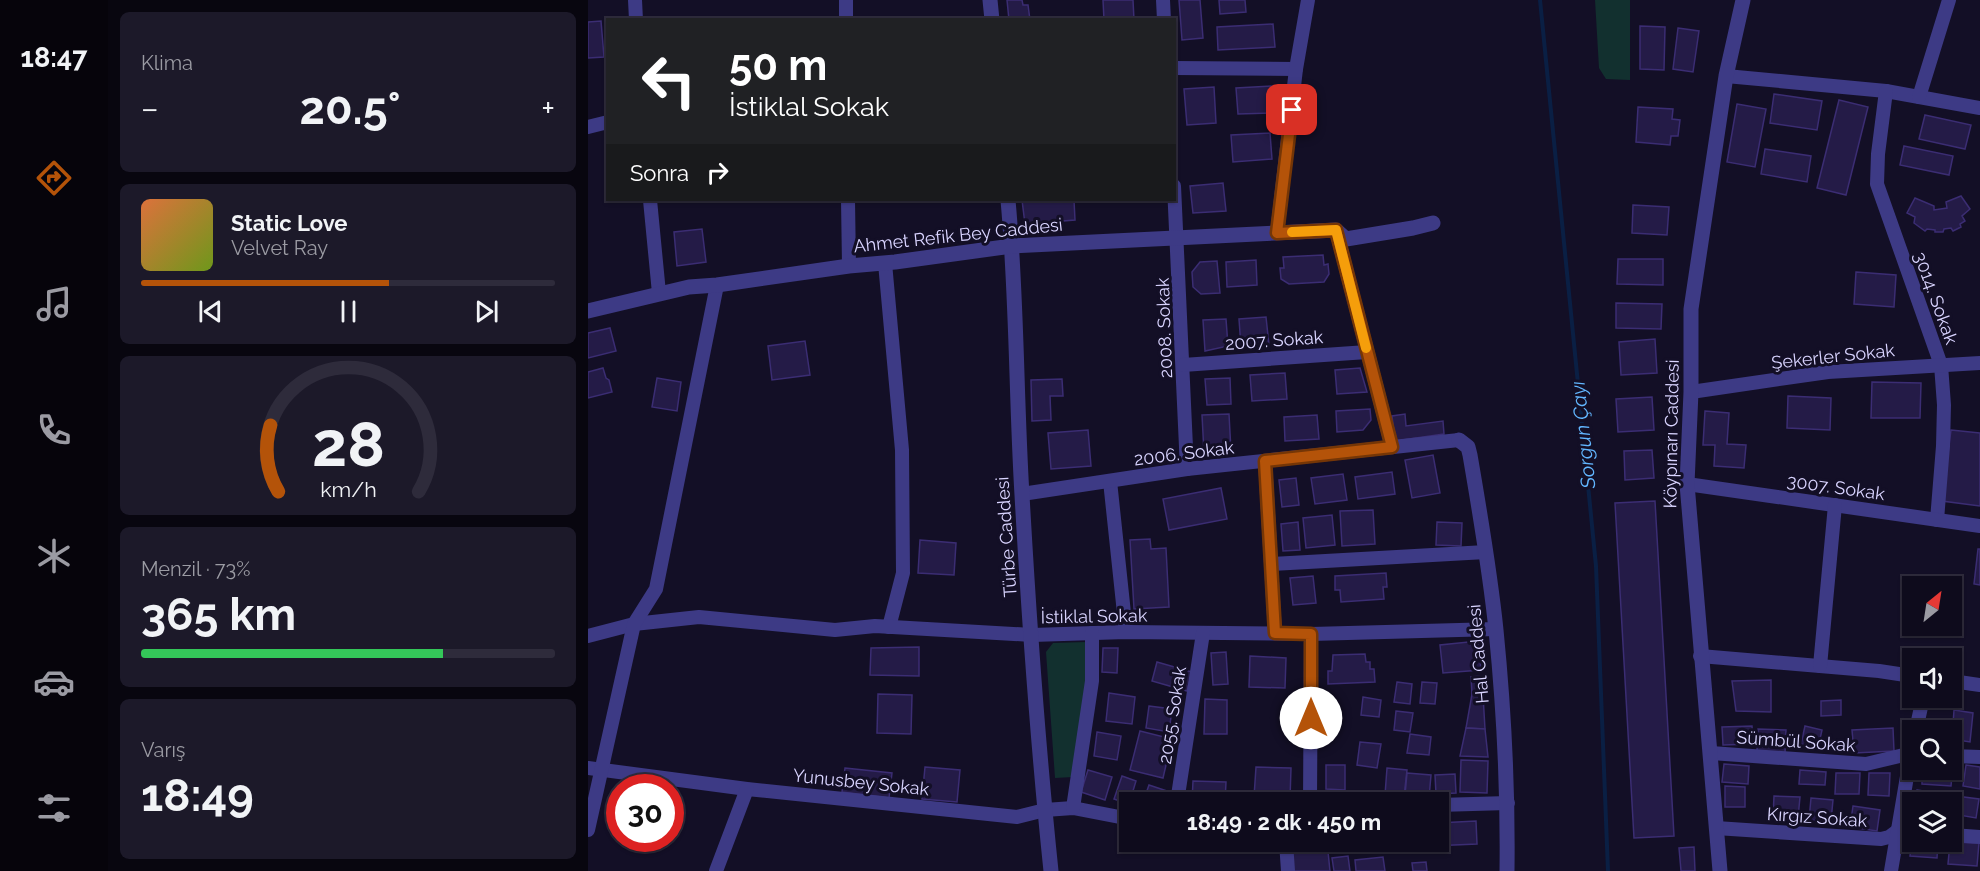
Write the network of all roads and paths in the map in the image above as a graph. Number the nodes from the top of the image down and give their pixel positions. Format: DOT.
graph roads {
  1 [pos="635,0"];
  2 [pos="846,0"];
  3 [pos="990,0"];
  4 [pos="1162,0"];
  5 [pos="1308,0"];
  6 [pos="1743,0"];
  7 [pos="1948,0"];
  8 [pos="636,18"];
  9 [pos="846,18"];
  10 [pos="992,18"];
  11 [pos="1164,18"];
  12 [pos="1176,68"];
  13 [pos="1296,69"];
  14 [pos="1726,76"];
  15 [pos="1886,91"];
  16 [pos="1918,97"];
  17 [pos="1980,108"];
  18 [pos="606,122"];
  19 [pos="588,127"];
  20 [pos="650,201"];
  21 [pos="848,201"];
  22 [pos="1008,201"];
  23 [pos="1175,201"];
  24 [pos="1433,223"];
  25 [pos="1336,230"];
  26 [pos="1277,233"];
  27 [pos="1178,238"];
  28 [pos="1012,246"];
  29 [pos="885,263"];
  30 [pos="849,266"];
  31 [pos="717,285"];
  32 [pos="658,293"];
  33 [pos="588,312"];
  34 [pos="1367,352"];
  35 [pos="1980,363"];
  36 [pos="1183,364"];
  37 [pos="1941,365"];
  38 [pos="1691,392"];
  39 [pos="1459,440"];
  40 [pos="1392,447"];
  41 [pos="1265,461"];
  42 [pos="1187,469"];
  43 [pos="1110,481"];
  44 [pos="1687,484"];
  45 [pos="1022,495"];
  46 [pos="1835,505"];
  47 [pos="1937,520"];
  48 [pos="1980,526"];
  49 [pos="1486,552"];
  50 [pos="1272,564"];
  51 [pos="634,624"];
  52 [pos="890,627"];
  53 [pos="1496,629"];
  54 [pos="1126,632"];
  55 [pos="1092,633"];
  56 [pos="1203,633"];
  57 [pos="1275,633"];
  58 [pos="1311,634"];
  59 [pos="1032,635"];
  60 [pos="588,636"];
  61 [pos="1700,656"];
  62 [pos="1820,666"];
  63 [pos="1902,675"];
  64 [pos="1962,682"];
  65 [pos="1980,685"];
  66 [pos="1711,753"];
  67 [pos="1902,754"];
  68 [pos="1962,757"];
  69 [pos="1980,758"];
  70 [pos="595,769"];
  71 [pos="1907,780"];
  72 [pos="747,789"];
  73 [pos="1179,792"];
  74 [pos="1310,792"];
  75 [pos="1508,803"];
  76 [pos="1449,805"];
  77 [pos="1073,808"];
  78 [pos="1045,810"];
  79 [pos="1119,817"];
  80 [pos="1716,828"];
  81 [pos="588,830"];
  82 [pos="1897,831"];
  83 [pos="1902,831"];
  84 [pos="1962,836"];
  85 [pos="1980,837"];
  86 [pos="1287,852"];
  87 [pos="716,871"];
  88 [pos="1051,871"];
  89 [pos="1288,871"];
  90 [pos="1507,871"];
  91 [pos="1720,871"];
  92 [pos="1891,871"];
  1 -- 8 [label="street"];
  2 -- 9 [label="street"];
  3 -- 10 [label="street"];
  4 -- 11 [label="street"];
  5 -- 13 [label="street"];
  6 -- 14 [label="street, Köypınarı Caddesi"];
  7 -- 16 [label="street"];
  12 -- 13 [label="street"];
  13 -- 26 [label="street"];
  14 -- 15 [label="street"];
  14 -- 38 [label="street, Köypınarı Caddesi"];
  15 -- 16 [label="street"];
  15 -- 37 [label="street, 3014. Sokak"];
  16 -- 17 [label="street"];
  18 -- 19 [label="street"];
  20 -- 32 [label="street"];
  21 -- 30 [label="street"];
  22 -- 28 [label="street, Türbe Caddesi"];
  23 -- 27 [label="street, 2008. Sokak"];
  24 -- 25 [label="street, Ahmet Refik Bey Caddesi"];
  25 -- 26 [label="street, Ahmet Refik Bey Caddesi"];
  25 -- 34 [label="street"];
  26 -- 27 [label="street, Ahmet Refik Bey Caddesi"];
  27 -- 28 [label="street, Ahmet Refik Bey Caddesi"];
  27 -- 36 [label="street, 2008. Sokak"];
  28 -- 29 [label="street, Ahmet Refik Bey Caddesi"];
  28 -- 45 [label="street, Türbe Caddesi"];
  29 -- 30 [label="street, Ahmet Refik Bey Caddesi"];
  29 -- 52 [label="street"];
  30 -- 31 [label="street, Ahmet Refik Bey Caddesi"];
  31 -- 32 [label="street, Ahmet Refik Bey Caddesi"];
  31 -- 51 [label="street"];
  32 -- 33 [label="street, Ahmet Refik Bey Caddesi"];
  34 -- 36 [label="street, 2007. Sokak"];
  34 -- 40 [label="street"];
  35 -- 37 [label="street, Şekerler Sokak"];
  36 -- 42 [label="street, 2008. Sokak"];
  37 -- 38 [label="street, Şekerler Sokak"];
  37 -- 47 [label="street, 3014. Sokak"];
  38 -- 44 [label="street, Köypınarı Caddesi"];
  39 -- 40 [label="street, 2006. Sokak"];
  39 -- 49 [label="street, Hal Caddesi"];
  40 -- 41 [label="street, 2006. Sokak"];
  41 -- 42 [label="street, 2006. Sokak"];
  41 -- 50 [label="street"];
  42 -- 43 [label="street, 2006. Sokak"];
  43 -- 45 [label="street, 2006. Sokak"];
  43 -- 54 [label="street"];
  44 -- 46 [label="street, 3007. Sokak"];
  44 -- 61 [label="street, Köypınarı Caddesi"];
  45 -- 59 [label="street, Türbe Caddesi"];
  46 -- 47 [label="street, 3007. Sokak"];
  46 -- 62 [label="street"];
  47 -- 48 [label="street, 3007. Sokak"];
  49 -- 50 [label="street"];
  49 -- 53 [label="street, Hal Caddesi"];
  50 -- 57 [label="street"];
  51 -- 52 [label="street, İstiklal Sokak"];
  51 -- 60 [label="street, İstiklal Sokak"];
  51 -- 70 [label="street"];
  52 -- 59 [label="street, İstiklal Sokak"];
  53 -- 58 [label="street, İstiklal Sokak"];
  53 -- 75 [label="street, Hal Caddesi"];
  54 -- 55 [label="street, İstiklal Sokak"];
  54 -- 56 [label="street, İstiklal Sokak"];
  55 -- 59 [label="street, İstiklal Sokak"];
  55 -- 77 [label="street"];
  56 -- 57 [label="street, İstiklal Sokak"];
  56 -- 73 [label="street, 2055. Sokak"];
  57 -- 58 [label="street, İstiklal Sokak"];
  58 -- 74 [label="street"];
  59 -- 78 [label="street, Türbe Caddesi"];
  61 -- 62 [label="street"];
  61 -- 66 [label="street, Köypınarı Caddesi"];
  62 -- 63 [label="street"];
  64 -- 65 [label="street"];
  66 -- 67 [label="street, Sümbül Sokak"];
  66 -- 80 [label="street, Köypınarı Caddesi"];
  68 -- 69 [label="street"];
  70 -- 72 [label="street, Yunusbey Sokak"];
  70 -- 81 [label="street"];
  71 -- 82 [label="street"];
  72 -- 78 [label="street, Yunusbey Sokak"];
  72 -- 87 [label="street"];
  75 -- 76 [label="street"];
  75 -- 90 [label="street, Hal Caddesi"];
  77 -- 78 [label="street, Yunusbey Sokak"];
  77 -- 79 [label="street, Yunusbey Sokak"];
  78 -- 88 [label="street, Türbe Caddesi"];
  80 -- 82 [label="street, Kırgız Sokak"];
  80 -- 91 [label="street, Köypınarı Caddesi"];
  82 -- 83 [label="street, Kırgız Sokak"];
  82 -- 92 [label="street"];
  84 -- 85 [label="street"];
  86 -- 89 [label="street"];
}
